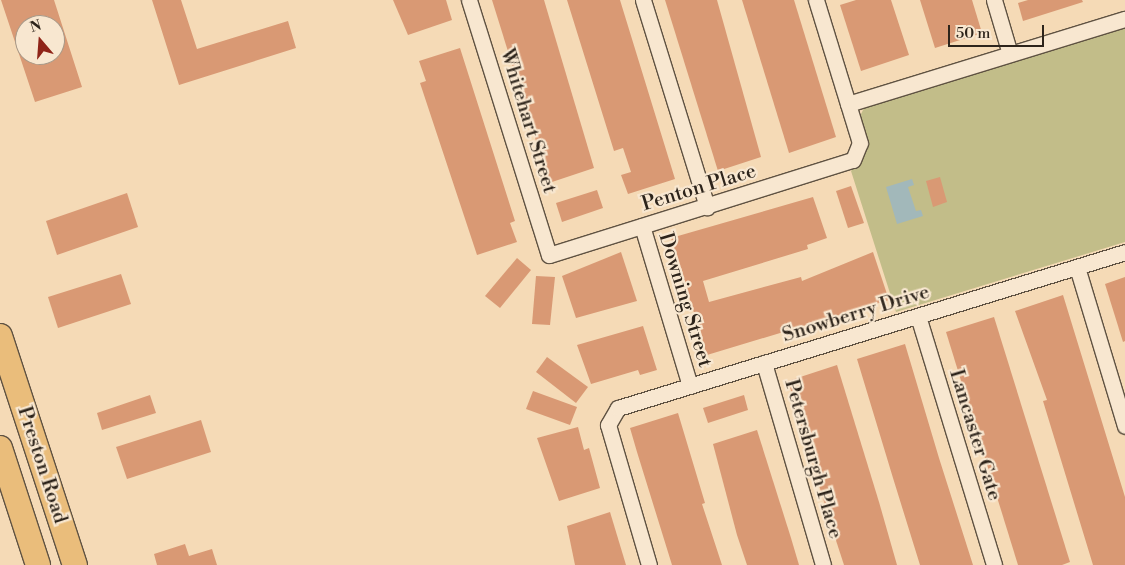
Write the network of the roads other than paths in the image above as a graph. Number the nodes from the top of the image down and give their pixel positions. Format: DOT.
graph roads {
  1 [pos="469,0"];
  2 [pos="643,0"];
  3 [pos="816,0"];
  4 [pos="994,0"];
  5 [pos="1125,19"];
  6 [pos="1010,54"];
  7 [pos="848,104"];
  8 [pos="707,207"];
  9 [pos="642,226"];
  10 [pos="1125,252"];
  11 [pos="549,255"];
  12 [pos="1077,267"];
  13 [pos="918,316"];
  14 [pos="0,336"];
  15 [pos="764,363"];
  16 [pos="690,386"];
  17 [pos="1125,426"];
  18 [pos="0,448"];
  19 [pos="38,565"];
  20 [pos="76,565"];
  21 [pos="650,565"];
  22 [pos="823,565"];
  23 [pos="994,565"];
  1 -- 11 [label="street, Whitehart Street"];
  2 -- 8 [label="street"];
  3 -- 7 [label="street"];
  4 -- 6 [label="street"];
  5 -- 6 [label="street"];
  6 -- 7 [label="street"];
  7 -- 8 [label="street, Penton Place"];
  8 -- 9 [label="street, Penton Place"];
  9 -- 11 [label="street, Penton Place"];
  9 -- 16 [label="street, Downing Street"];
  10 -- 12 [label="street, Snowberry Drive"];
  12 -- 13 [label="street, Snowberry Drive"];
  12 -- 17 [label="street"];
  13 -- 15 [label="street, Snowberry Drive"];
  13 -- 23 [label="street, Lancaster Gate"];
  14 -- 20 [label="main road, Preston Road"];
  15 -- 16 [label="street, Snowberry Drive"];
  15 -- 22 [label="street, Petersburgh Place"];
  16 -- 21 [label="street, Snowberry Drive"];
  18 -- 19 [label="main road, Preston Road"];
}
